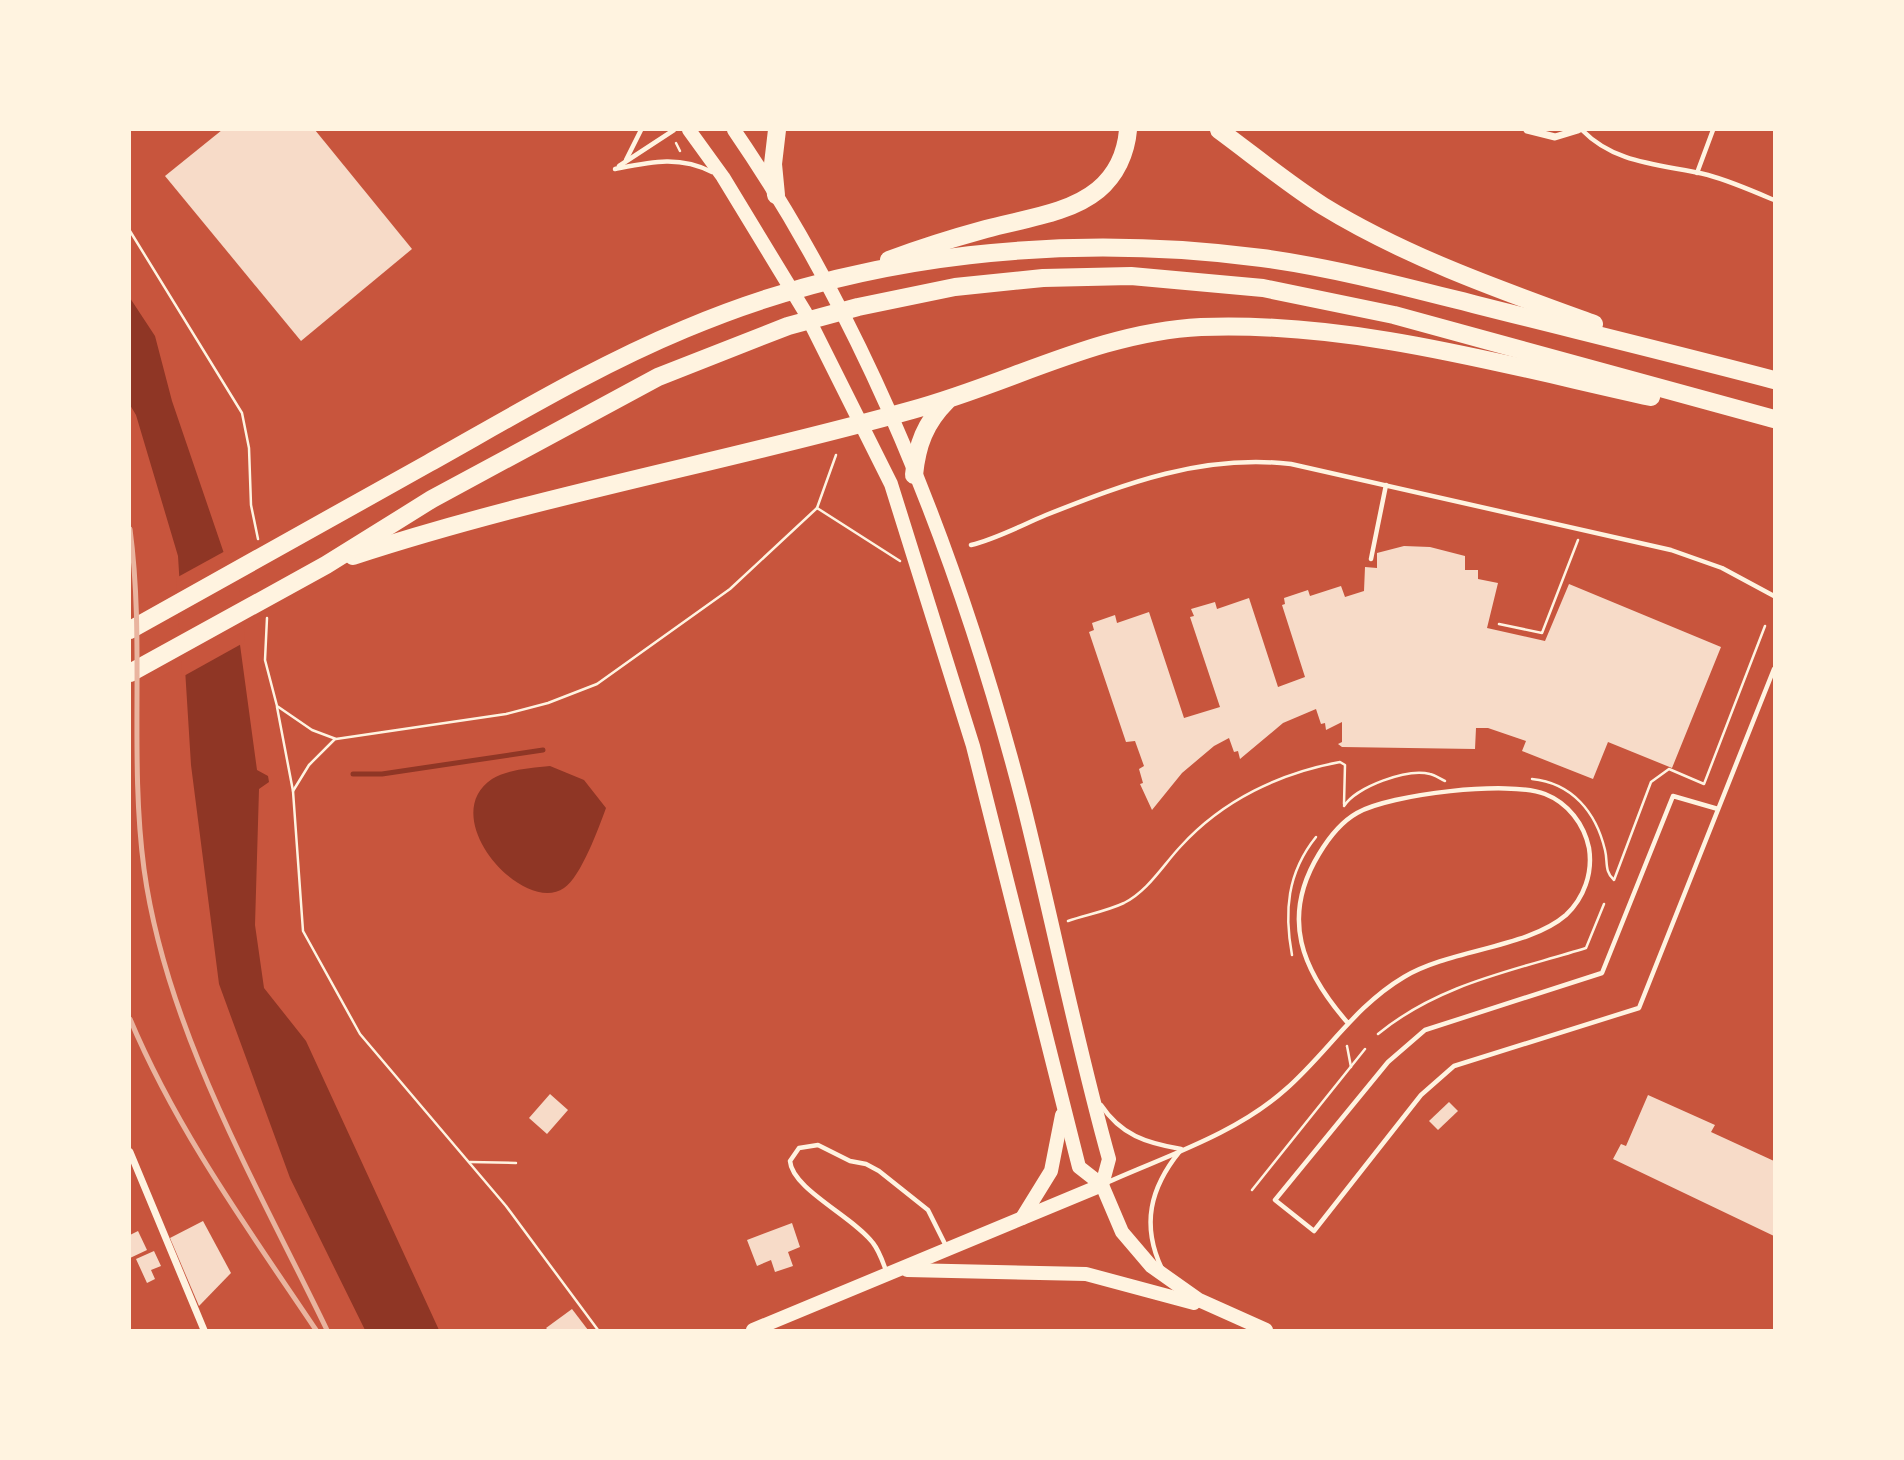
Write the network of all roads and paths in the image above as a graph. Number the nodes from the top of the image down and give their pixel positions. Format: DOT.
graph roads {
  1 [pos="641,130"];
  2 [pos="674,130"];
  3 [pos="689,130"];
  4 [pos="734,130"];
  5 [pos="776,130"];
  6 [pos="1128,130"];
  7 [pos="1219,130"];
  8 [pos="1527,130"];
  9 [pos="1580,130"];
  10 [pos="1713,130"];
  11 [pos="676,143"];
  12 [pos="681,154"];
  13 [pos="624,163"];
  14 [pos="1697,173"];
  15 [pos="723,177"];
  16 [pos="776,195"];
  17 [pos="1774,200"];
  18 [pos="130,231"];
  19 [pos="843,277"];
  20 [pos="1683,356"];
  21 [pos="1774,380"];
  22 [pos="952,397"];
  23 [pos="889,416"];
  24 [pos="1774,421"];
  25 [pos="862,423"];
  26 [pos="836,455"];
  27 [pos="914,475"];
  28 [pos="1386,485"];
  29 [pos="817,508"];
  30 [pos="1578,540"];
  31 [pos="260,543"];
  32 [pos="971,544"];
  33 [pos="1371,559"];
  34 [pos="326,565"];
  35 [pos="920,574"];
  36 [pos="1774,596"];
  37 [pos="267,608"];
  38 [pos="1499,624"];
  39 [pos="1765,626"];
  40 [pos="130,630"];
  41 [pos="1774,669"];
  42 [pos="130,673"];
  43 [pos="277,706"];
  44 [pos="336,739"];
  45 [pos="293,791"];
  46 [pos="1718,809"];
  47 [pos="1341,811"];
  48 [pos="1320,833"];
  49 [pos="1614,880"];
  50 [pos="1604,904"];
  51 [pos="1068,921"];
  52 [pos="1292,955"];
  53 [pos="1347,1022"];
  54 [pos="1378,1034"];
  55 [pos="1347,1046"];
  56 [pos="1365,1049"];
  57 [pos="1351,1066"];
  58 [pos="1092,1091"];
  59 [pos="1063,1106"];
  60 [pos="1182,1149"];
  61 [pos="130,1152"];
  62 [pos="468,1162"];
  63 [pos="516,1163"];
  64 [pos="1102,1185"];
  65 [pos="1252,1190"];
  66 [pos="1022,1218"];
  67 [pos="948,1250"];
  68 [pos="902,1270"];
  69 [pos="888,1276"];
  70 [pos="1166,1279"];
  71 [pos="1220,1311"];
  72 [pos="204,1331"];
  73 [pos="598,1331"];
  74 [pos="753,1331"];
  75 [pos="1266,1331"];
  1 -- 13 [label="lane"];
  2 -- 13 [label="lane"];
  3 -- 15 [label="main road"];
  4 -- 16 [label="main road"];
  5 -- 16 [label="highway"];
  6 -- 19 [label="highway"];
  7 -- 20 [label="highway"];
  8 -- 9 [label="street"];
  9 -- 14 [label="lane"];
  10 -- 14 [label="lane"];
  11 -- 12 [label="path"];
  13 -- 15 [label="lane"];
  14 -- 17 [label="lane"];
  15 -- 25 [label="main road"];
  16 -- 23 [label="main road"];
  18 -- 31 [label="path"];
  19 -- 20 [label="highway"];
  19 -- 40 [label="highway"];
  20 -- 21 [label="highway"];
  22 -- 23 [label="highway"];
  22 -- 24 [label="highway"];
  22 -- 27 [label="highway"];
  23 -- 25 [label="highway"];
  23 -- 27 [label="main road"];
  24 -- 34 [label="highway"];
  25 -- 34 [label="highway"];
  25 -- 35 [label="main road"];
  26 -- 29 [label="path"];
  27 -- 58 [label="main road"];
  28 -- 32 [label="lane"];
  28 -- 33 [label="lane"];
  28 -- 36 [label="lane"];
  29 -- 35 [label="path"];
  29 -- 44 [label="path"];
  30 -- 38 [label="path"];
  34 -- 42 [label="highway"];
  35 -- 59 [label="main road"];
  37 -- 43 [label="path"];
  39 -- 49 [label="path"];
  41 -- 46 [label="lane"];
  43 -- 44 [label="path"];
  43 -- 45 [label="path"];
  44 -- 45 [label="path"];
  45 -- 62 [label="path"];
  46 -- 46 [label="lane"];
  47 -- 51 [label="path"];
  48 -- 52 [label="path"];
  50 -- 54 [label="path"];
  53 -- 53 [label="lane"];
  53 -- 60 [label="lane"];
  55 -- 57 [label="path"];
  56 -- 57 [label="path"];
  57 -- 65 [label="path"];
  58 -- 60 [label="lane"];
  58 -- 64 [label="main road"];
  59 -- 64 [label="main road"];
  59 -- 66 [label="main road"];
  60 -- 64 [label="lane"];
  60 -- 70 [label="lane"];
  61 -- 72 [label="street"];
  62 -- 63 [label="path"];
  62 -- 73 [label="path"];
  64 -- 66 [label="main road"];
  64 -- 70 [label="main road"];
  66 -- 67 [label="main road"];
  67 -- 68 [label="main road"];
  67 -- 69 [label="lane"];
  68 -- 69 [label="main road"];
  68 -- 71 [label="main road"];
  69 -- 74 [label="main road"];
  70 -- 71 [label="main road"];
  71 -- 75 [label="main road"];
}
